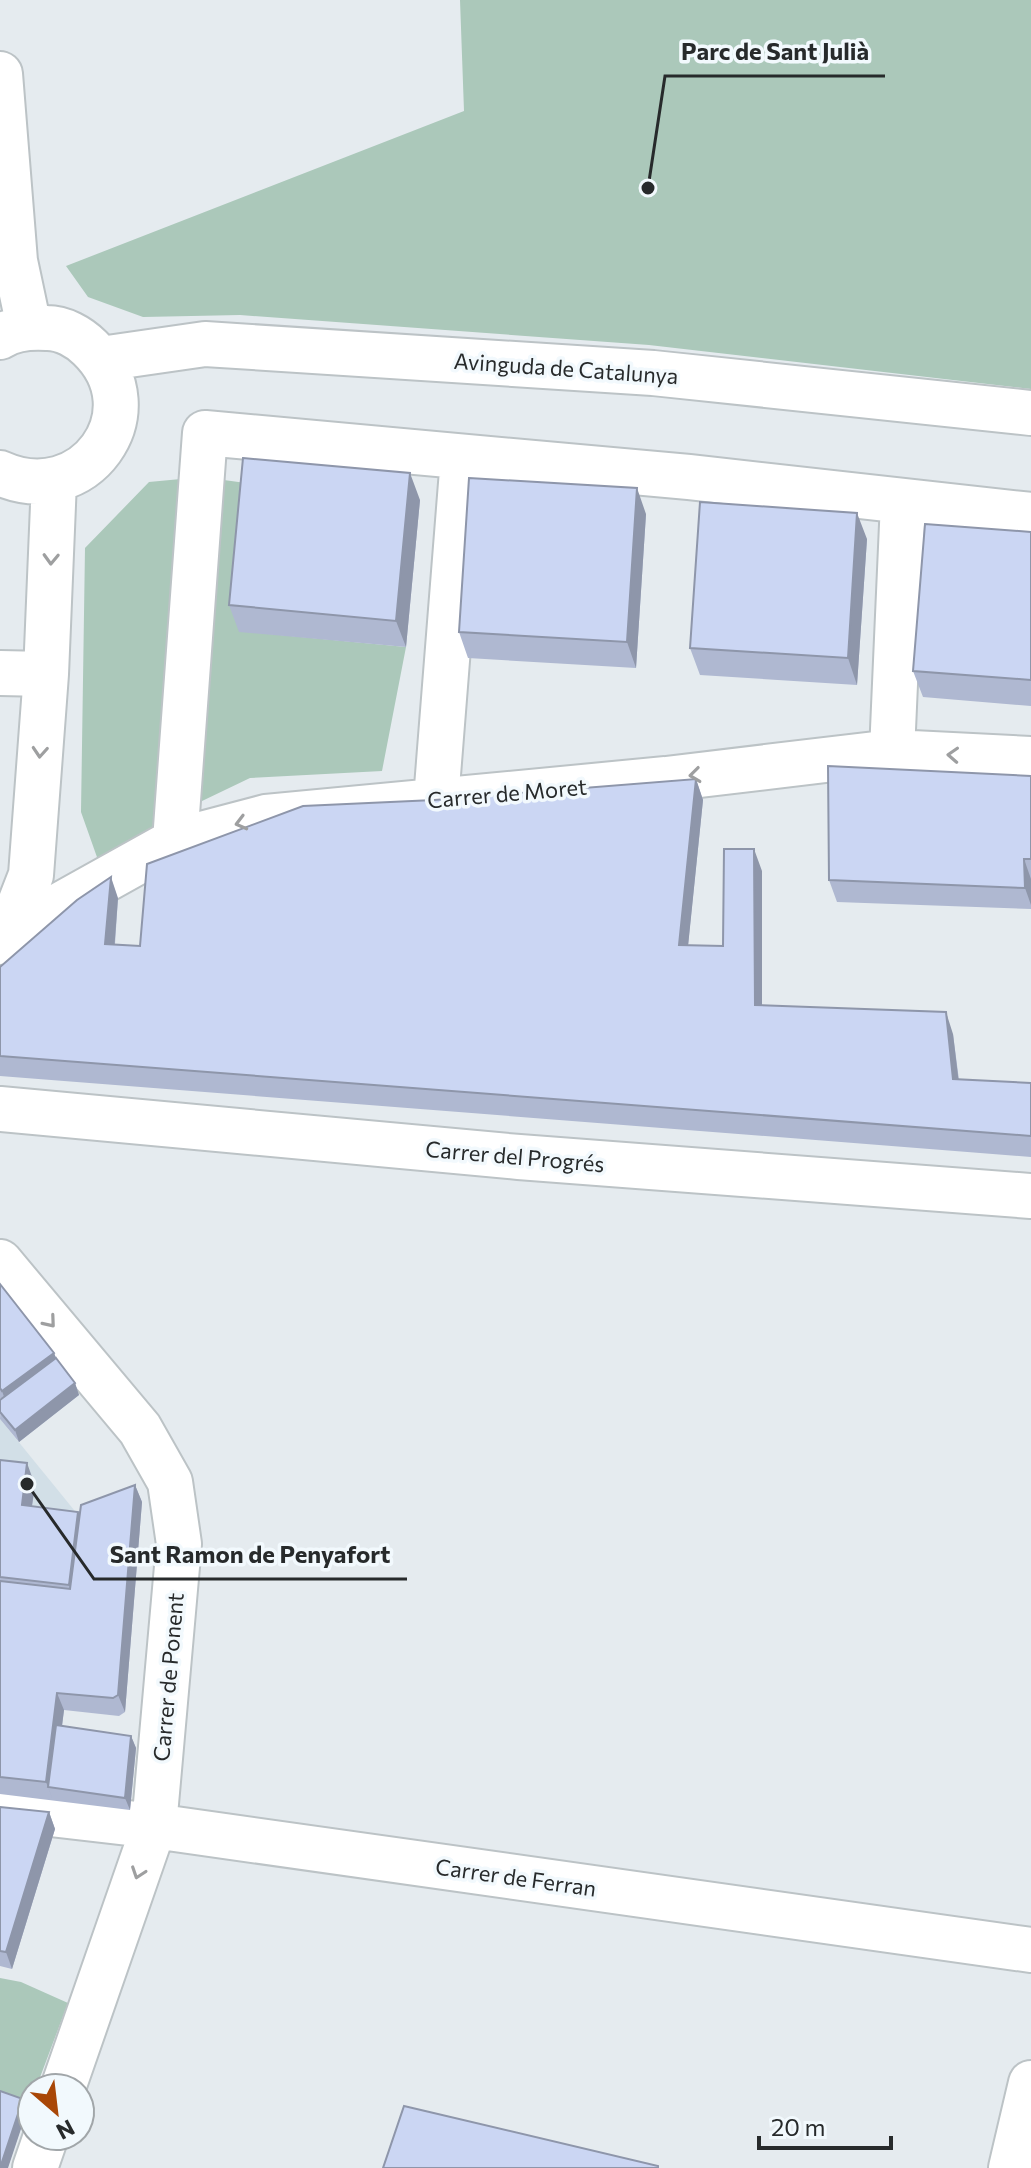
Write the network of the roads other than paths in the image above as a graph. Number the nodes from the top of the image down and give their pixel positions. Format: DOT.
graph roads {
  1 [pos="0,74"];
  2 [pos="14,332"];
  3 [pos="101,359"];
  4 [pos="1031,413"];
  5 [pos="463,458"];
  6 [pos="0,473"];
  7 [pos="54,481"];
  8 [pos="903,502"];
  9 [pos="1031,515"];
  10 [pos="0,673"];
  11 [pos="46,674"];
  12 [pos="892,752"];
  13 [pos="1031,759"];
  14 [pos="436,800"];
  15 [pos="175,841"];
  16 [pos="4,938"];
  17 [pos="0,1109"];
  18 [pos="1031,1196"];
  19 [pos="0,1262"];
  20 [pos="0,1808"];
  21 [pos="154,1826"];
  22 [pos="1031,1950"];
  23 [pos="69,2072"];
  24 [pos="1031,2083"];
  25 [pos="1011,2168"];
  1 -- 2 [label="street"];
  2 -- 3 [label="street"];
  3 -- 4 [label="street, Avinguda de Catalunya"];
  3 -- 7 [label="street"];
  5 -- 8 [label="street"];
  5 -- 14 [label="street"];
  5 -- 15 [label="street"];
  6 -- 7 [label="street"];
  7 -- 11 [label="street, one-way"];
  8 -- 9 [label="street"];
  8 -- 12 [label="street"];
  10 -- 11 [label="street"];
  11 -- 16 [label="street, one-way"];
  13 -- 12 [label="street, Carrer de Moret, one-way"];
  12 -- 14 [label="street, Carrer de Moret, one-way"];
  14 -- 15 [label="street, Carrer de Moret, one-way"];
  15 -- 16 [label="street, Carrer de Moret"];
  17 -- 18 [label="street, Carrer del Progrés"];
  19 -- 21 [label="street, Carrer de Ponent, one-way"];
  20 -- 21 [label="street, Carrer de Ferran"];
  21 -- 22 [label="street, Carrer de Ferran"];
  21 -- 23 [label="street, Carrer de Ponent, one-way"];
  24 -- 25 [label="street"];
}
